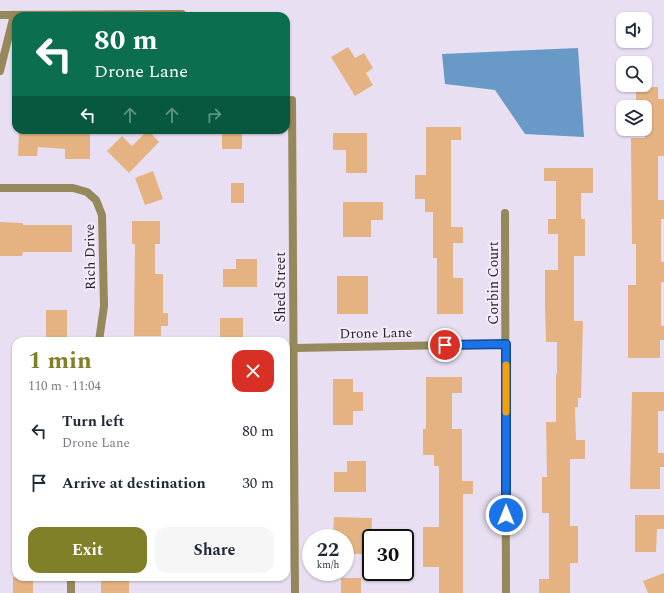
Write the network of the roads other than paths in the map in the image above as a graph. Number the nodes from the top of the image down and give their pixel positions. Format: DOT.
graph roads {
  1 [pos="0,15"];
  2 [pos="12,15"];
  3 [pos="12,23"];
  4 [pos="0,71"];
  5 [pos="292,100"];
  6 [pos="0,188"];
  7 [pos="505,213"];
  8 [pos="100,337"];
  9 [pos="506,344"];
  10 [pos="294,348"];
  11 [pos="70,581"];
  12 [pos="70,593"];
  13 [pos="295,593"];
  14 [pos="506,593"];
  1 -- 2 [label="street"];
  3 -- 4 [label="street"];
  5 -- 10 [label="street, Shed Street"];
  6 -- 8 [label="street, Rich Drive"];
  7 -- 9 [label="street, Corbin Court"];
  9 -- 10 [label="street, Drone Lane"];
  9 -- 14 [label="street, Corbin Court"];
  10 -- 13 [label="street, Shed Street"];
  11 -- 12 [label="street"];
}
